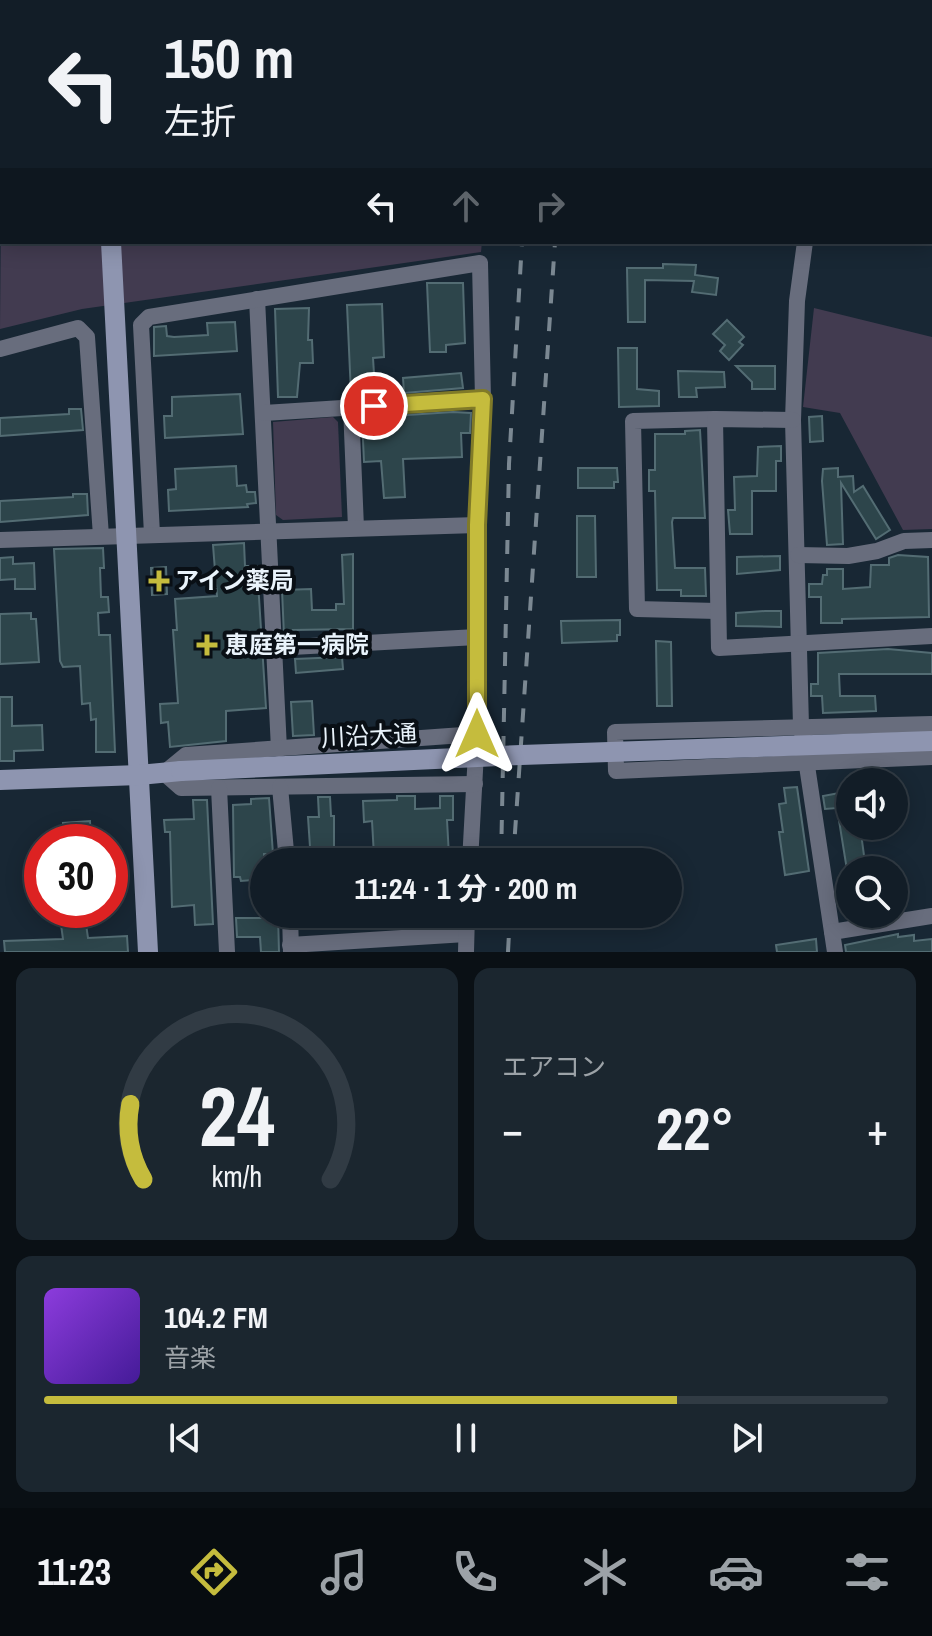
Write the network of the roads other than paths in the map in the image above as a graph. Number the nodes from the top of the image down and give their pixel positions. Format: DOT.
graph roads {
  1 [pos="805,244"];
  2 [pos="112,248"];
  3 [pos="257,299"];
  4 [pos="0,349"];
  5 [pos="483,399"];
  6 [pos="351,407"];
  7 [pos="264,413"];
  8 [pos="715,419"];
  9 [pos="793,420"];
  10 [pos="477,525"];
  11 [pos="356,528"];
  12 [pos="267,530"];
  13 [pos="152,534"];
  14 [pos="126,535"];
  15 [pos="101,536"];
  16 [pos="0,540"];
  17 [pos="932,540"];
  18 [pos="798,555"];
  19 [pos="717,611"];
  20 [pos="932,636"];
  21 [pos="477,637"];
  22 [pos="800,644"];
  23 [pos="273,648"];
  24 [pos="932,724"];
  25 [pos="801,726"];
  26 [pos="477,734"];
  27 [pos="932,741"];
  28 [pos="279,749"];
  29 [pos="932,757"];
  30 [pos="808,763"];
  31 [pos="172,772"];
  32 [pos="139,775"];
  33 [pos="0,780"];
  34 [pos="475,784"];
  35 [pos="280,787"];
  36 [pos="219,788"];
  37 [pos="286,848"];
  38 [pos="471,848"];
  39 [pos="932,916"];
  40 [pos="290,928"];
  41 [pos="466,928"];
  42 [pos="832,932"];
  43 [pos="466,934"];
  44 [pos="291,949"];
  45 [pos="148,952"];
  46 [pos="227,952"];
  47 [pos="466,952"];
  48 [pos="835,952"];
  1 -- 9 [label="street"];
  2 -- 14 [label="street"];
  3 -- 5 [label="street"];
  3 -- 7 [label="street"];
  3 -- 13 [label="street"];
  4 -- 15 [label="street"];
  5 -- 6 [label="street"];
  5 -- 10 [label="street"];
  6 -- 7 [label="street"];
  6 -- 11 [label="street"];
  7 -- 12 [label="street"];
  8 -- 9 [label="street"];
  8 -- 19 [label="street"];
  8 -- 19 [label="street"];
  9 -- 18 [label="street"];
  10 -- 11 [label="street"];
  10 -- 21 [label="street"];
  11 -- 12 [label="street"];
  12 -- 13 [label="street"];
  12 -- 23 [label="street"];
  13 -- 14 [label="street"];
  14 -- 15 [label="street"];
  14 -- 32 [label="street"];
  15 -- 16 [label="street"];
  17 -- 18 [label="street"];
  18 -- 22 [label="street"];
  19 -- 22 [label="street"];
  20 -- 22 [label="street"];
  21 -- 23 [label="street"];
  21 -- 26 [label="street"];
  22 -- 25 [label="street"];
  23 -- 28 [label="street"];
  24 -- 25 [label="street"];
  25 -- 30 [label="street"];
  25 -- 30 [label="street"];
  26 -- 28 [label="street"];
  26 -- 34 [label="street"];
  27 -- 31 [label="street, 川沿大通, bridge"];
  28 -- 31 [label="street"];
  29 -- 30 [label="street"];
  30 -- 42 [label="street"];
  31 -- 32 [label="street, 川沿大通"];
  31 -- 36 [label="street"];
  32 -- 33 [label="street, 川沿大通"];
  32 -- 45 [label="street"];
  34 -- 35 [label="street"];
  34 -- 38 [label="street"];
  35 -- 36 [label="street"];
  35 -- 37 [label="street"];
  36 -- 46 [label="street"];
  39 -- 42 [label="street"];
  40 -- 44 [label="street"];
  41 -- 43 [label="street"];
  42 -- 48 [label="street"];
  43 -- 44 [label="street"];
  43 -- 47 [label="street"];
}
